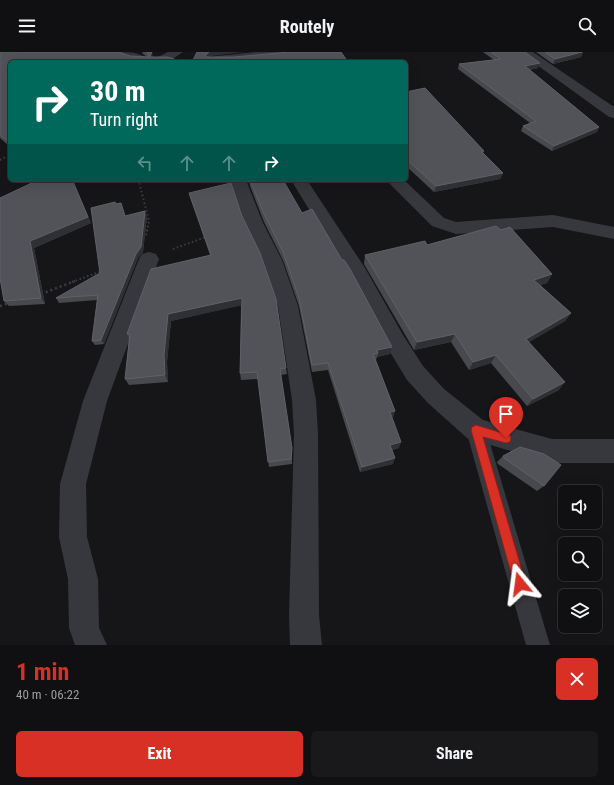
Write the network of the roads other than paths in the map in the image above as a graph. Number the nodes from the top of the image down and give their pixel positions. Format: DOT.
graph roads {
  1 [pos="123,52"];
  2 [pos="177,52"];
  3 [pos="294,52"];
  4 [pos="525,52"];
  5 [pos="273,58"];
  6 [pos="140,60"];
  7 [pos="162,60"];
  8 [pos="209,60"];
  9 [pos="614,114"];
  10 [pos="239,182"];
  11 [pos="300,182"];
  12 [pos="396,182"];
  13 [pos="614,233"];
  14 [pos="149,259"];
  15 [pos="476,430"];
  16 [pos="614,451"];
  17 [pos="91,645"];
  18 [pos="306,645"];
  19 [pos="538,645"];
  1 -- 6 [label="street"];
  2 -- 7 [label="street"];
  3 -- 5 [label="street"];
  4 -- 9 [label="street"];
  5 -- 8 [label="street"];
  10 -- 18 [label="street"];
  11 -- 15 [label="street"];
  12 -- 13 [label="street"];
  14 -- 17 [label="street"];
  15 -- 16 [label="street"];
  15 -- 19 [label="lane"];
}
